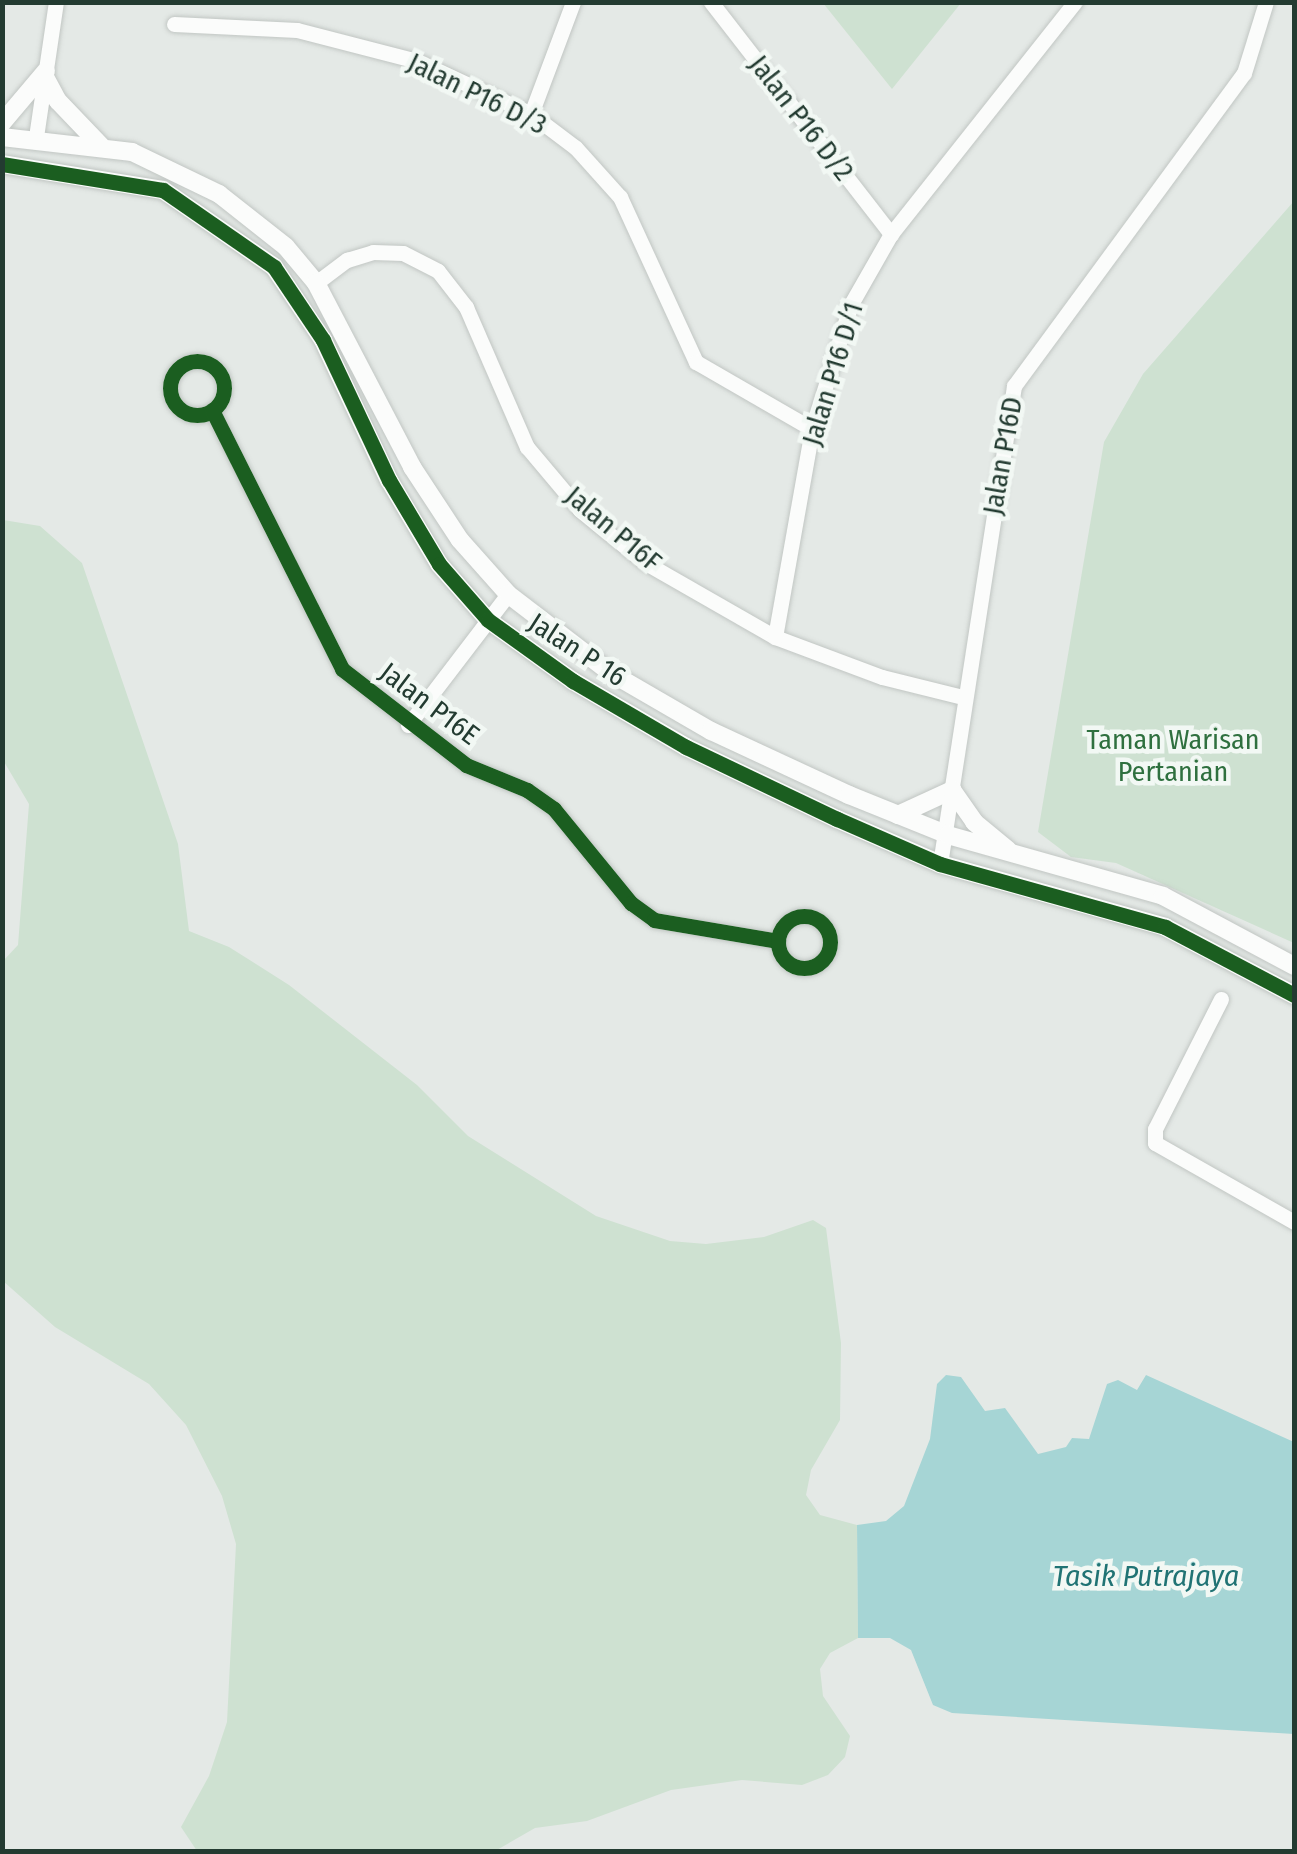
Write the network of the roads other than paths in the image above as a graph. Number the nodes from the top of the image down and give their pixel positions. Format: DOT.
graph roads {
  1 [pos="56,2"];
  2 [pos="573,2"];
  3 [pos="710,2"];
  4 [pos="1075,2"];
  5 [pos="1266,2"];
  6 [pos="174,24"];
  7 [pos="46,74"];
  8 [pos="531,114"];
  9 [pos="2,122"];
  10 [pos="36,136"];
  11 [pos="2,137"];
  12 [pos="104,148"];
  13 [pos="2,156"];
  14 [pos="2,164"];
  15 [pos="83,173"];
  16 [pos="891,234"];
  17 [pos="316,283"];
  18 [pos="212,410"];
  19 [pos="812,429"];
  20 [pos="508,594"];
  21 [pos="488,620"];
  22 [pos="775,636"];
  23 [pos="962,696"];
  24 [pos="408,725"];
  25 [pos="952,790"];
  26 [pos="898,815"];
  27 [pos="948,835"];
  28 [pos="1016,856"];
  29 [pos="940,864"];
  30 [pos="778,941"];
  31 [pos="1294,966"];
  32 [pos="1294,995"];
  33 [pos="1221,999"];
  34 [pos="1294,1222"];
  1 -- 7 [label="street"];
  2 -- 8 [label="street"];
  3 -- 16 [label="street, Jalan P16 D/2"];
  4 -- 16 [label="street, Jalan P16 D/1"];
  5 -- 23 [label="street, Jalan P16D"];
  6 -- 8 [label="street, Jalan P16 D/3"];
  7 -- 9 [label="street"];
  7 -- 10 [label="street"];
  7 -- 12 [label="street"];
  8 -- 19 [label="street, Jalan P16 D/3"];
  10 -- 11 [label="street, Jalan P 16"];
  10 -- 12 [label="street, Jalan P 16"];
  10 -- 13 [label="street"];
  10 -- 15 [label="street"];
  12 -- 17 [label="street, Jalan P 16"];
  14 -- 15 [label="street, Jalan P 16"];
  15 -- 21 [label="street, Jalan P 16"];
  16 -- 19 [label="street, Jalan P16 D/1"];
  17 -- 20 [label="street, Jalan P 16"];
  17 -- 22 [label="street, Jalan P16F"];
  18 -- 24 [label="street, Jalan P16E"];
  19 -- 22 [label="street, Jalan P16 D/1"];
  20 -- 21 [label="street"];
  20 -- 26 [label="street, Jalan P 16"];
  21 -- 24 [label="street"];
  21 -- 29 [label="street, Jalan P 16"];
  22 -- 23 [label="street, Jalan P16F"];
  23 -- 25 [label="street, Jalan P16D"];
  24 -- 30 [label="street, Jalan P16E"];
  25 -- 26 [label="street"];
  25 -- 27 [label="street, Jalan P16D"];
  25 -- 28 [label="street"];
  26 -- 27 [label="street, Jalan P 16"];
  27 -- 28 [label="street, Jalan P 16"];
  27 -- 29 [label="street, Jalan P16D"];
  28 -- 31 [label="street, Jalan P 16"];
  29 -- 32 [label="street, Jalan P 16"];
  33 -- 34 [label="street"];
}
